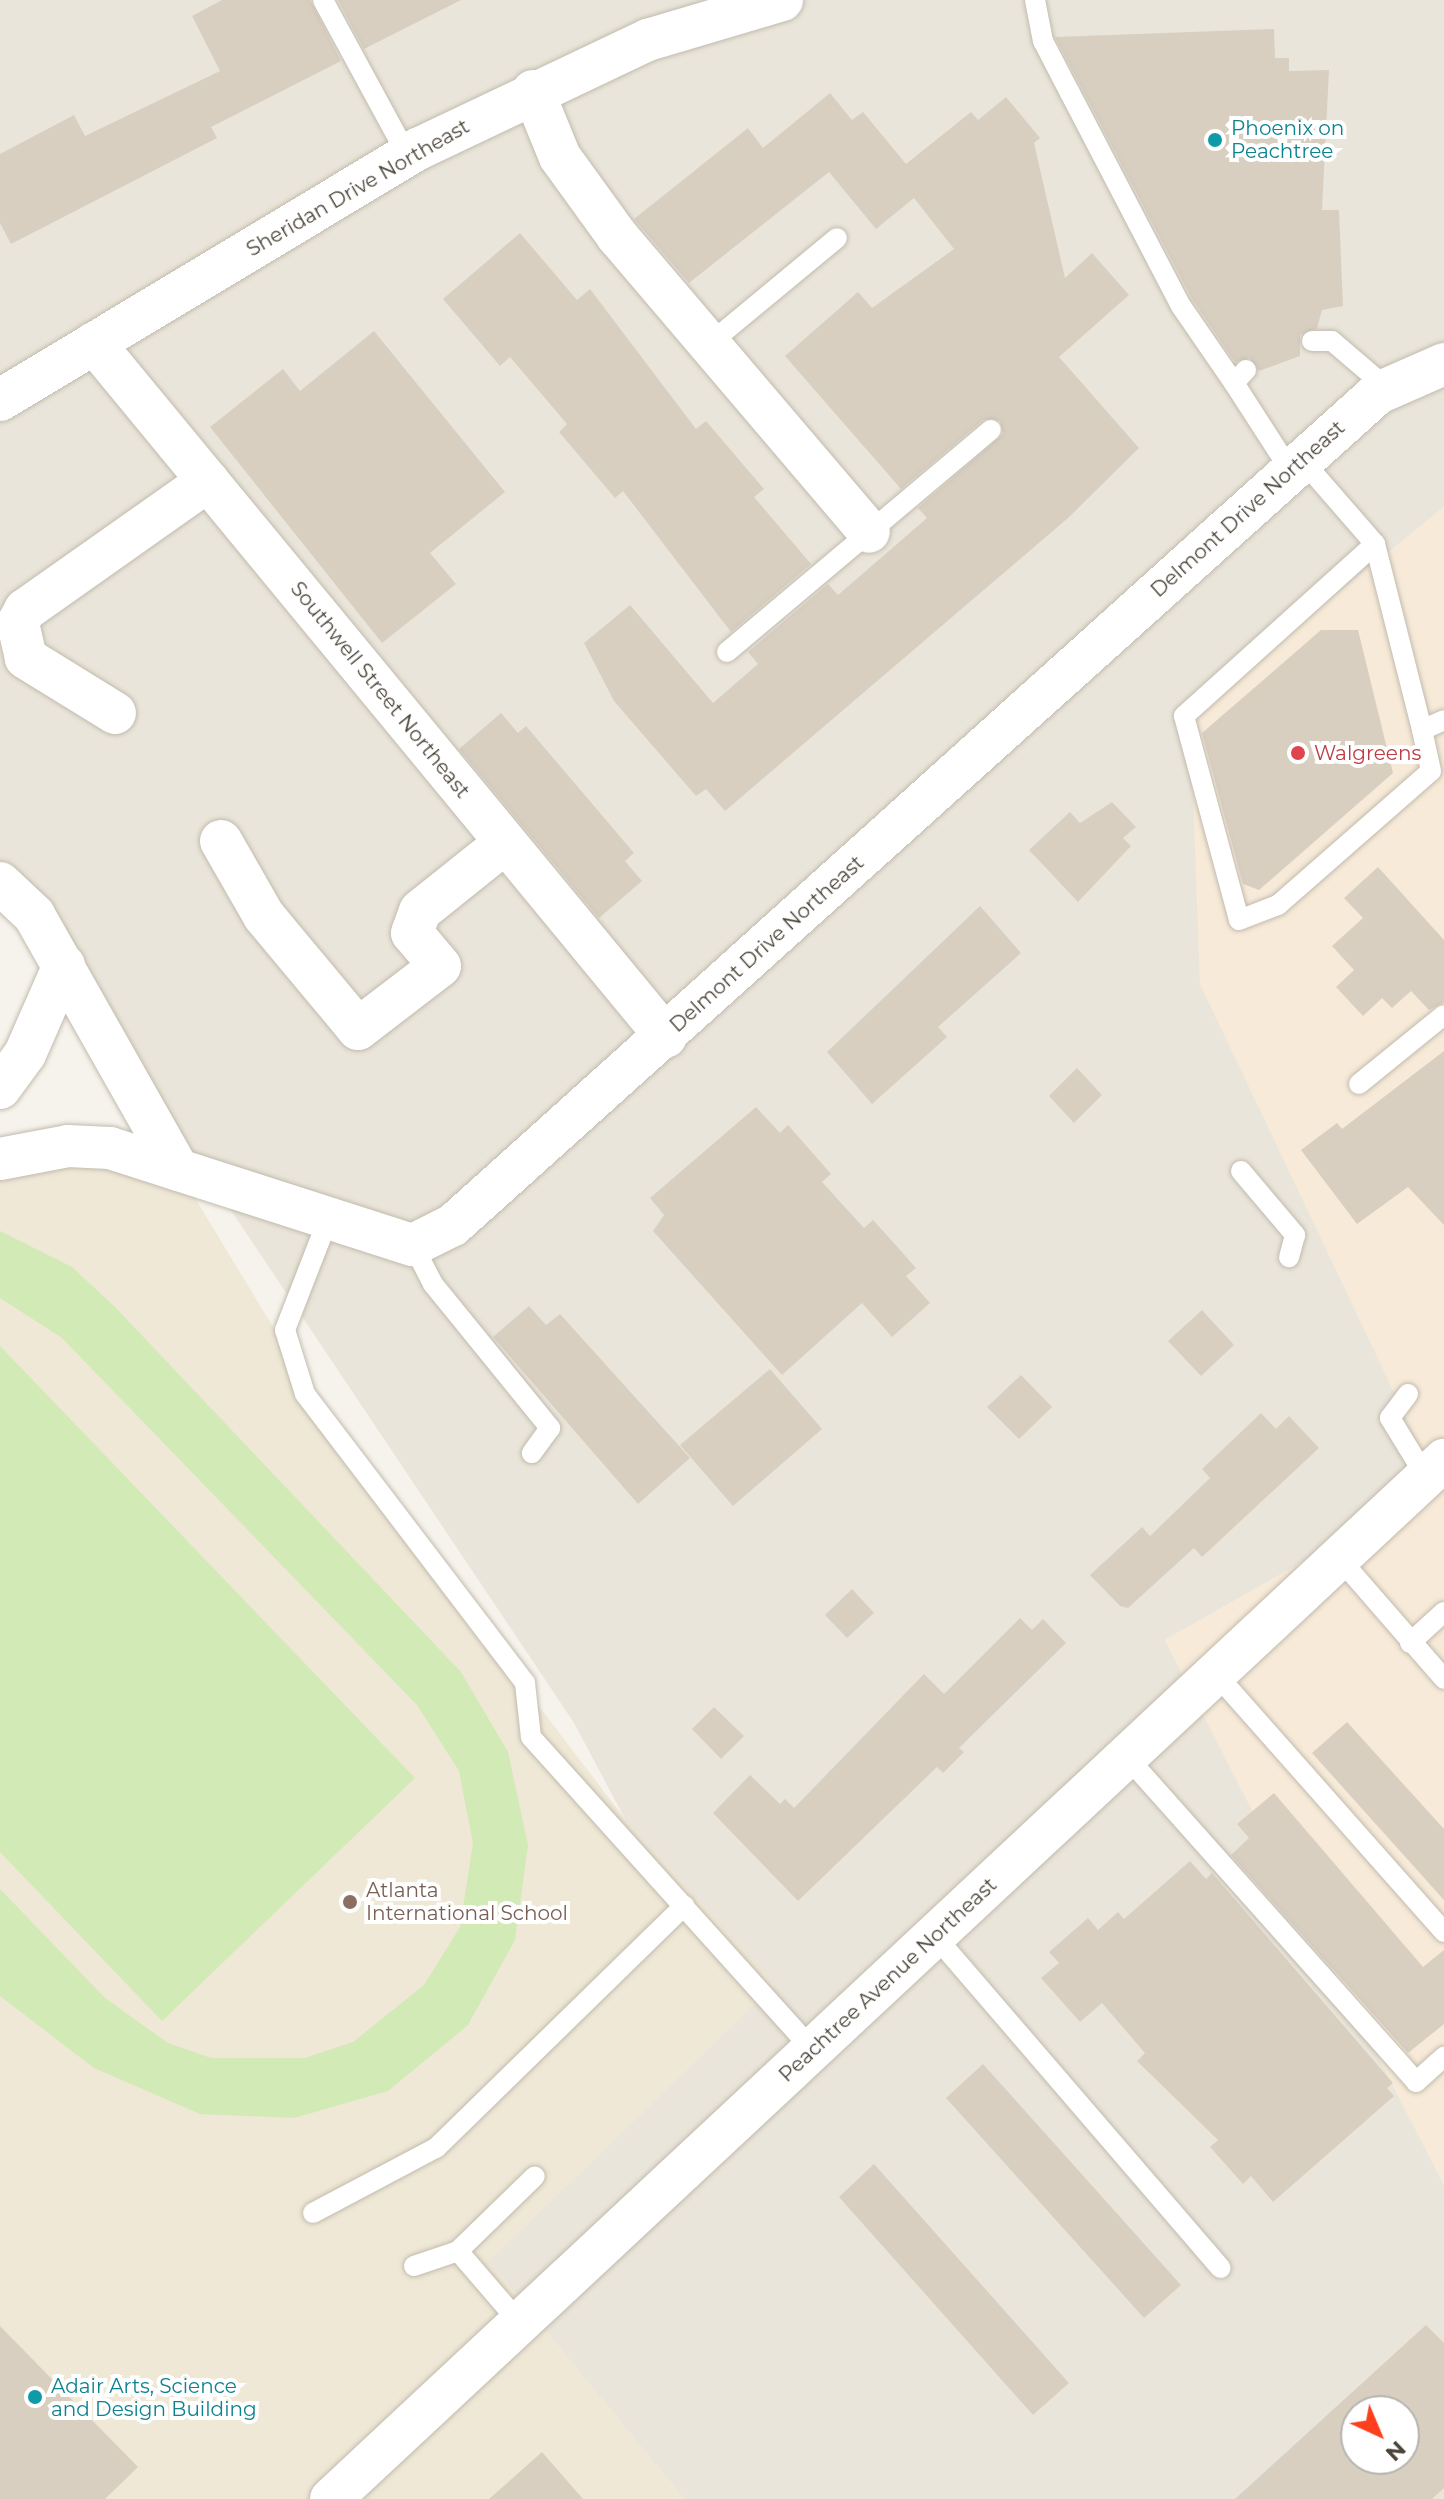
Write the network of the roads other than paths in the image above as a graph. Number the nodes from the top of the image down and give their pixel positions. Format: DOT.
graph roads {
  1 [pos="323,0"];
  2 [pos="1035,0"];
  3 [pos="760,3"];
  4 [pos="533,91"];
  5 [pos="407,155"];
  6 [pos="837,238"];
  7 [pos="1312,341"];
  8 [pos="94,343"];
  9 [pos="709,344"];
  10 [pos="1444,364"];
  11 [pos="1387,388"];
  12 [pos="0,400"];
  13 [pos="991,430"];
  14 [pos="1296,465"];
  15 [pos="208,481"];
  16 [pos="869,532"];
  17 [pos="1375,544"];
  18 [pos="727,652"];
  19 [pos="115,713"];
  20 [pos="1444,720"];
  21 [pos="1422,730"];
  22 [pos="221,841"];
  23 [pos="505,843"];
  24 [pos="0,883"];
  25 [pos="64,965"];
  26 [pos="1444,1015"];
  27 [pos="666,1037"];
  28 [pos="1359,1084"];
  29 [pos="0,1088"];
  30 [pos="0,1159"];
  31 [pos="178,1170"];
  32 [pos="1241,1171"];
  33 [pos="327,1222"];
  34 [pos="413,1245"];
  35 [pos="1289,1257"];
  36 [pos="1408,1394"];
  37 [pos="532,1453"];
  38 [pos="1435,1468"];
  39 [pos="1339,1558"];
  40 [pos="1444,1612"];
  41 [pos="1410,1643"];
  42 [pos="1215,1673"];
  43 [pos="1444,1679"];
  44 [pos="1126,1756"];
  45 [pos="684,1906"];
  46 [pos="1444,1932"];
  47 [pos="935,1936"];
  48 [pos="813,2050"];
  49 [pos="1444,2057"];
  50 [pos="535,2176"];
  51 [pos="313,2213"];
  52 [pos="458,2251"];
  53 [pos="414,2266"];
  54 [pos="1221,2268"];
  55 [pos="520,2323"];
  56 [pos="331,2499"];
  1 -- 5 [label="lane"];
  2 -- 14 [label="lane"];
  3 -- 4 [label="street, Sheridan Drive Northeast"];
  4 -- 5 [label="street, Sheridan Drive Northeast"];
  4 -- 9 [label="street"];
  5 -- 8 [label="street, Sheridan Drive Northeast"];
  6 -- 9 [label="lane"];
  7 -- 11 [label="lane"];
  8 -- 12 [label="street, Sheridan Drive Northeast"];
  8 -- 15 [label="street, Southwell Street Northeast"];
  9 -- 16 [label="street"];
  10 -- 11 [label="street, Delmont Drive Northeast"];
  11 -- 14 [label="street, Delmont Drive Northeast"];
  13 -- 16 [label="lane"];
  14 -- 17 [label="lane"];
  14 -- 27 [label="street, Delmont Drive Northeast"];
  15 -- 19 [label="street"];
  15 -- 23 [label="street, Southwell Street Northeast"];
  16 -- 18 [label="lane"];
  17 -- 21 [label="lane"];
  17 -- 21 [label="lane"];
  20 -- 21 [label="lane"];
  22 -- 23 [label="street"];
  23 -- 27 [label="street, Southwell Street Northeast"];
  24 -- 25 [label="street"];
  25 -- 29 [label="street"];
  25 -- 31 [label="street"];
  26 -- 28 [label="lane"];
  27 -- 34 [label="street, Delmont Drive Northeast"];
  30 -- 31 [label="street"];
  31 -- 33 [label="street"];
  32 -- 35 [label="lane"];
  33 -- 34 [label="street"];
  33 -- 45 [label="lane"];
  34 -- 37 [label="lane"];
  36 -- 38 [label="lane"];
  38 -- 39 [label="street, Peachtree Avenue Northeast"];
  39 -- 41 [label="lane"];
  39 -- 42 [label="street, Peachtree Avenue Northeast"];
  40 -- 41 [label="lane"];
  41 -- 43 [label="lane"];
  42 -- 44 [label="street, Peachtree Avenue Northeast"];
  42 -- 46 [label="lane"];
  44 -- 47 [label="street, Peachtree Avenue Northeast"];
  44 -- 49 [label="lane"];
  45 -- 48 [label="lane"];
  45 -- 51 [label="lane"];
  47 -- 48 [label="street, Peachtree Avenue Northeast"];
  47 -- 54 [label="lane"];
  48 -- 55 [label="street, Peachtree Avenue Northeast"];
  50 -- 52 [label="lane"];
  52 -- 53 [label="lane"];
  52 -- 55 [label="lane"];
  55 -- 56 [label="street, Peachtree Avenue Northeast"];
}
